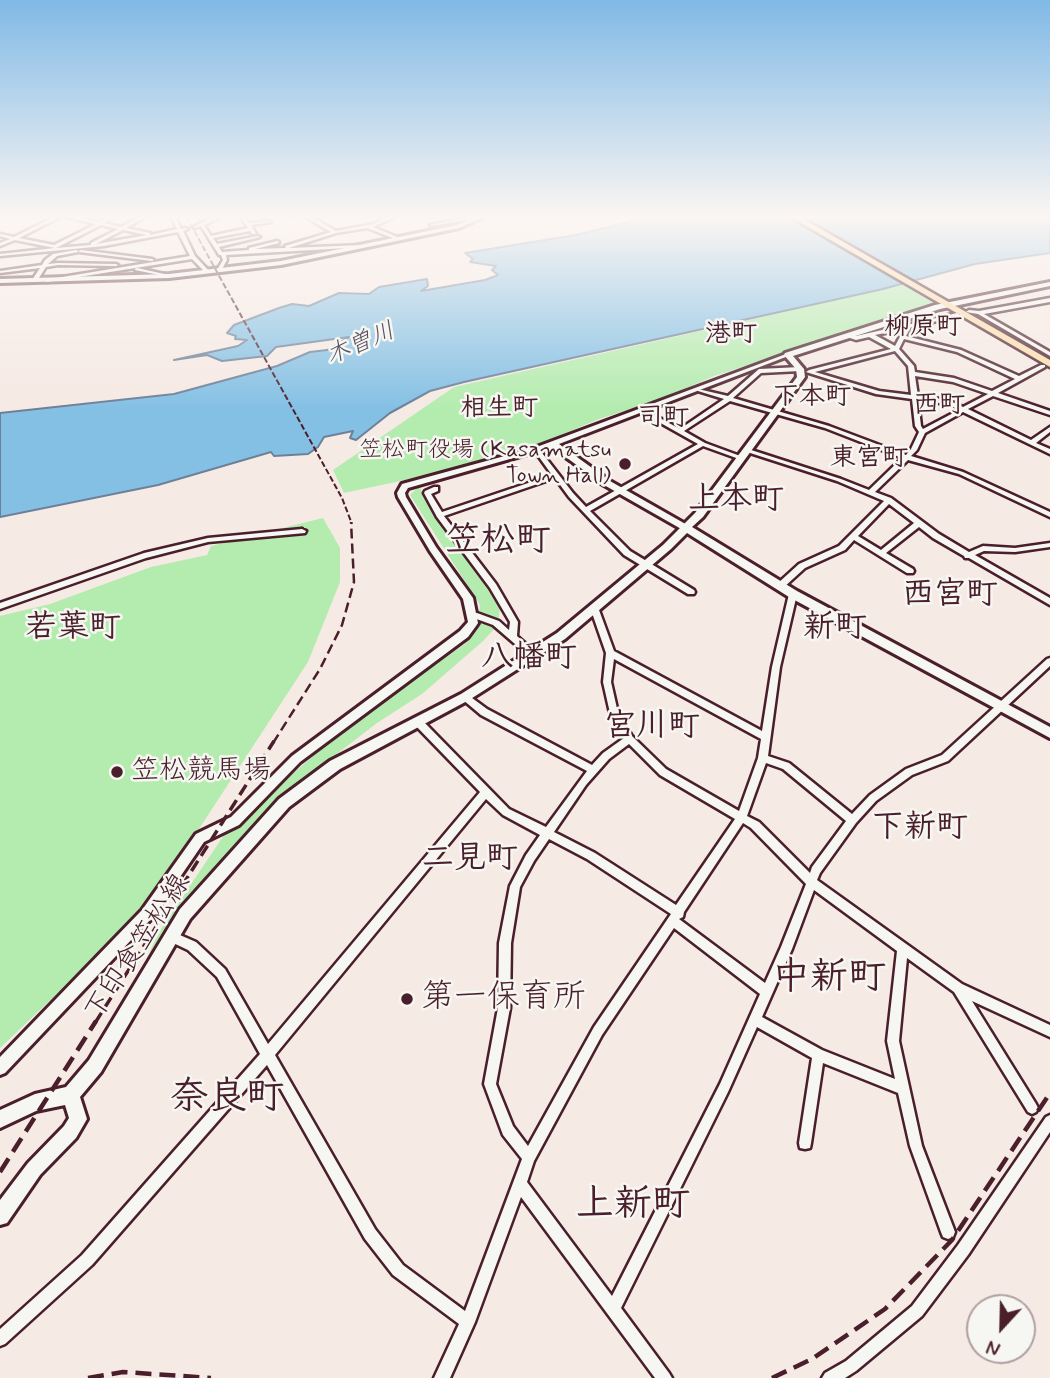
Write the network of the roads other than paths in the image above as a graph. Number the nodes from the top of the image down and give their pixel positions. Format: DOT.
graph roads {
  1 [pos="24,280"];
  2 [pos="906,280"];
  3 [pos="0,281"];
  4 [pos="1050,285"];
  5 [pos="1050,300"];
  6 [pos="948,304"];
  7 [pos="969,312"];
  8 [pos="979,313"];
  9 [pos="957,315"];
  10 [pos="904,334"];
  11 [pos="870,335"];
  12 [pos="849,336"];
  13 [pos="896,349"];
  14 [pos="788,355"];
  15 [pos="1050,355"];
  16 [pos="1047,365"];
  17 [pos="804,371"];
  18 [pos="914,374"];
  19 [pos="1018,377"];
  20 [pos="700,390"];
  21 [pos="994,392"];
  22 [pos="916,398"];
  23 [pos="728,400"];
  24 [pos="963,409"];
  25 [pos="642,411"];
  26 [pos="773,411"];
  27 [pos="1050,413"];
  28 [pos="1050,429"];
  29 [pos="679,432"];
  30 [pos="922,432"];
  31 [pos="1031,443"];
  32 [pos="553,444"];
  33 [pos="704,444"];
  34 [pos="537,450"];
  35 [pos="1050,453"];
  36 [pos="744,454"];
  37 [pos="906,457"];
  38 [pos="555,476"];
  39 [pos="436,489"];
  40 [pos="621,492"];
  41 [pos="871,492"];
  42 [pos="889,500"];
  43 [pos="586,510"];
  44 [pos="1050,514"];
  45 [pos="440,515"];
  46 [pos="919,523"];
  47 [pos="686,528"];
  48 [pos="302,531"];
  49 [pos="855,538"];
  50 [pos="1050,545"];
  51 [pos="881,553"];
  52 [pos="968,556"];
  53 [pos="645,565"];
  54 [pos="910,571"];
  55 [pos="780,586"];
  56 [pos="691,593"];
  57 [pos="793,594"];
  58 [pos="1050,602"];
  59 [pos="0,606"];
  60 [pos="595,610"];
  61 [pos="474,615"];
  62 [pos="513,636"];
  63 [pos="610,653"];
  64 [pos="532,654"];
  65 [pos="1050,661"];
  66 [pos="465,697"];
  67 [pos="1002,707"];
  68 [pos="418,722"];
  69 [pos="1050,733"];
  70 [pos="765,737"];
  71 [pos="629,739"];
  72 [pos="763,758"];
  73 [pos="593,770"];
  74 [pos="486,792"];
  75 [pos="743,817"];
  76 [pos="852,820"];
  77 [pos="547,834"];
  78 [pos="811,882"];
  79 [pos="676,917"];
  80 [pos="173,937"];
  81 [pos="903,948"];
  82 [pos="958,988"];
  83 [pos="767,992"];
  84 [pos="754,1019"];
  85 [pos="1050,1031"];
  86 [pos="268,1054"];
  87 [pos="818,1055"];
  88 [pos="0,1068"];
  89 [pos="904,1089"];
  90 [pos="71,1095"];
  91 [pos="1032,1108"];
  92 [pos="0,1119"];
  93 [pos="1050,1121"];
  94 [pos="806,1143"];
  95 [pos="529,1158"];
  96 [pos="519,1183"];
  97 [pos="0,1216"];
  98 [pos="948,1232"];
  99 [pos="612,1309"];
  100 [pos="468,1322"];
  101 [pos="0,1339"];
  102 [pos="442,1378"];
  103 [pos="664,1378"];
  104 [pos="830,1378"];
  1 -- 3 [label="street"];
  2 -- 6 [label="main road"];
  4 -- 6 [label="main road"];
  5 -- 8 [label="street"];
  6 -- 12 [label="main road"];
  6 -- 16 [label="main road"];
  7 -- 8 [label="street"];
  8 -- 15 [label="street"];
  9 -- 10 [label="street"];
  10 -- 11 [label="street"];
  10 -- 13 [label="street"];
  10 -- 19 [label="street"];
  11 -- 12 [label="street"];
  11 -- 13 [label="street"];
  12 -- 14 [label="main road"];
  13 -- 17 [label="street"];
  13 -- 18 [label="street"];
  14 -- 17 [label="main road"];
  14 -- 20 [label="street"];
  16 -- 19 [label="street"];
  17 -- 22 [label="street"];
  17 -- 23 [label="street"];
  17 -- 26 [label="main road, 下印食笠松線"];
  18 -- 21 [label="street"];
  18 -- 22 [label="street"];
  19 -- 21 [label="street"];
  20 -- 23 [label="street"];
  20 -- 25 [label="street"];
  21 -- 24 [label="street"];
  21 -- 27 [label="street"];
  22 -- 24 [label="street"];
  22 -- 30 [label="street"];
  23 -- 26 [label="street"];
  23 -- 29 [label="street"];
  24 -- 30 [label="street"];
  24 -- 31 [label="street"];
  25 -- 29 [label="street"];
  25 -- 32 [label="street"];
  26 -- 36 [label="main road, 下印食笠松線"];
  26 -- 37 [label="street"];
  28 -- 31 [label="street"];
  29 -- 33 [label="street"];
  30 -- 37 [label="street"];
  31 -- 35 [label="street"];
  32 -- 34 [label="street"];
  32 -- 40 [label="street"];
  33 -- 36 [label="street"];
  33 -- 40 [label="street"];
  34 -- 38 [label="street"];
  34 -- 61 [label="street"];
  36 -- 41 [label="street"];
  36 -- 47 [label="main road, 下印食笠松線"];
  37 -- 41 [label="street"];
  37 -- 44 [label="street"];
  38 -- 43 [label="street"];
  38 -- 45 [label="street"];
  39 -- 45 [label="street"];
  40 -- 43 [label="street"];
  40 -- 47 [label="street"];
  41 -- 42 [label="street"];
  42 -- 46 [label="street"];
  42 -- 49 [label="street"];
  43 -- 53 [label="street"];
  45 -- 62 [label="street"];
  46 -- 51 [label="street"];
  46 -- 52 [label="street"];
  47 -- 53 [label="main road, 下印食笠松線"];
  47 -- 55 [label="main road"];
  48 -- 59 [label="street"];
  49 -- 51 [label="street"];
  49 -- 55 [label="street"];
  50 -- 52 [label="street"];
  51 -- 54 [label="street"];
  52 -- 58 [label="street"];
  53 -- 56 [label="street"];
  53 -- 60 [label="main road, 下印食笠松線"];
  55 -- 57 [label="main road"];
  57 -- 67 [label="main road"];
  57 -- 70 [label="street"];
  60 -- 63 [label="street"];
  60 -- 64 [label="main road, 下印食笠松線"];
  61 -- 62 [label="street"];
  61 -- 88 [label="street"];
  62 -- 64 [label="street"];
  63 -- 70 [label="street"];
  63 -- 71 [label="street"];
  64 -- 66 [label="main road, 下印食笠松線"];
  65 -- 67 [label="street"];
  66 -- 68 [label="main road, 下印食笠松線"];
  66 -- 73 [label="street"];
  67 -- 69 [label="main road"];
  67 -- 76 [label="street"];
  68 -- 74 [label="street"];
  68 -- 80 [label="main road, 下印食笠松線"];
  70 -- 72 [label="street"];
  71 -- 73 [label="street"];
  71 -- 75 [label="street"];
  72 -- 75 [label="street"];
  72 -- 76 [label="street"];
  73 -- 77 [label="street"];
  74 -- 77 [label="street"];
  74 -- 86 [label="street"];
  75 -- 78 [label="street"];
  75 -- 79 [label="street"];
  76 -- 78 [label="street"];
  77 -- 79 [label="street"];
  77 -- 95 [label="street"];
  78 -- 81 [label="street"];
  78 -- 83 [label="street"];
  79 -- 83 [label="street"];
  79 -- 95 [label="street"];
  80 -- 86 [label="street"];
  80 -- 90 [label="main road, 下印食笠松線"];
  81 -- 82 [label="street"];
  81 -- 89 [label="street"];
  82 -- 85 [label="street"];
  82 -- 91 [label="street"];
  83 -- 84 [label="street"];
  84 -- 87 [label="street"];
  84 -- 99 [label="street"];
  86 -- 100 [label="street"];
  86 -- 101 [label="street"];
  87 -- 89 [label="street"];
  87 -- 94 [label="street"];
  89 -- 98 [label="street"];
  90 -- 92 [label="main road"];
  90 -- 97 [label="main road"];
  93 -- 104 [label="street"];
  95 -- 96 [label="street"];
  96 -- 99 [label="street"];
  96 -- 100 [label="street"];
  99 -- 103 [label="street"];
  100 -- 102 [label="street"];
}
